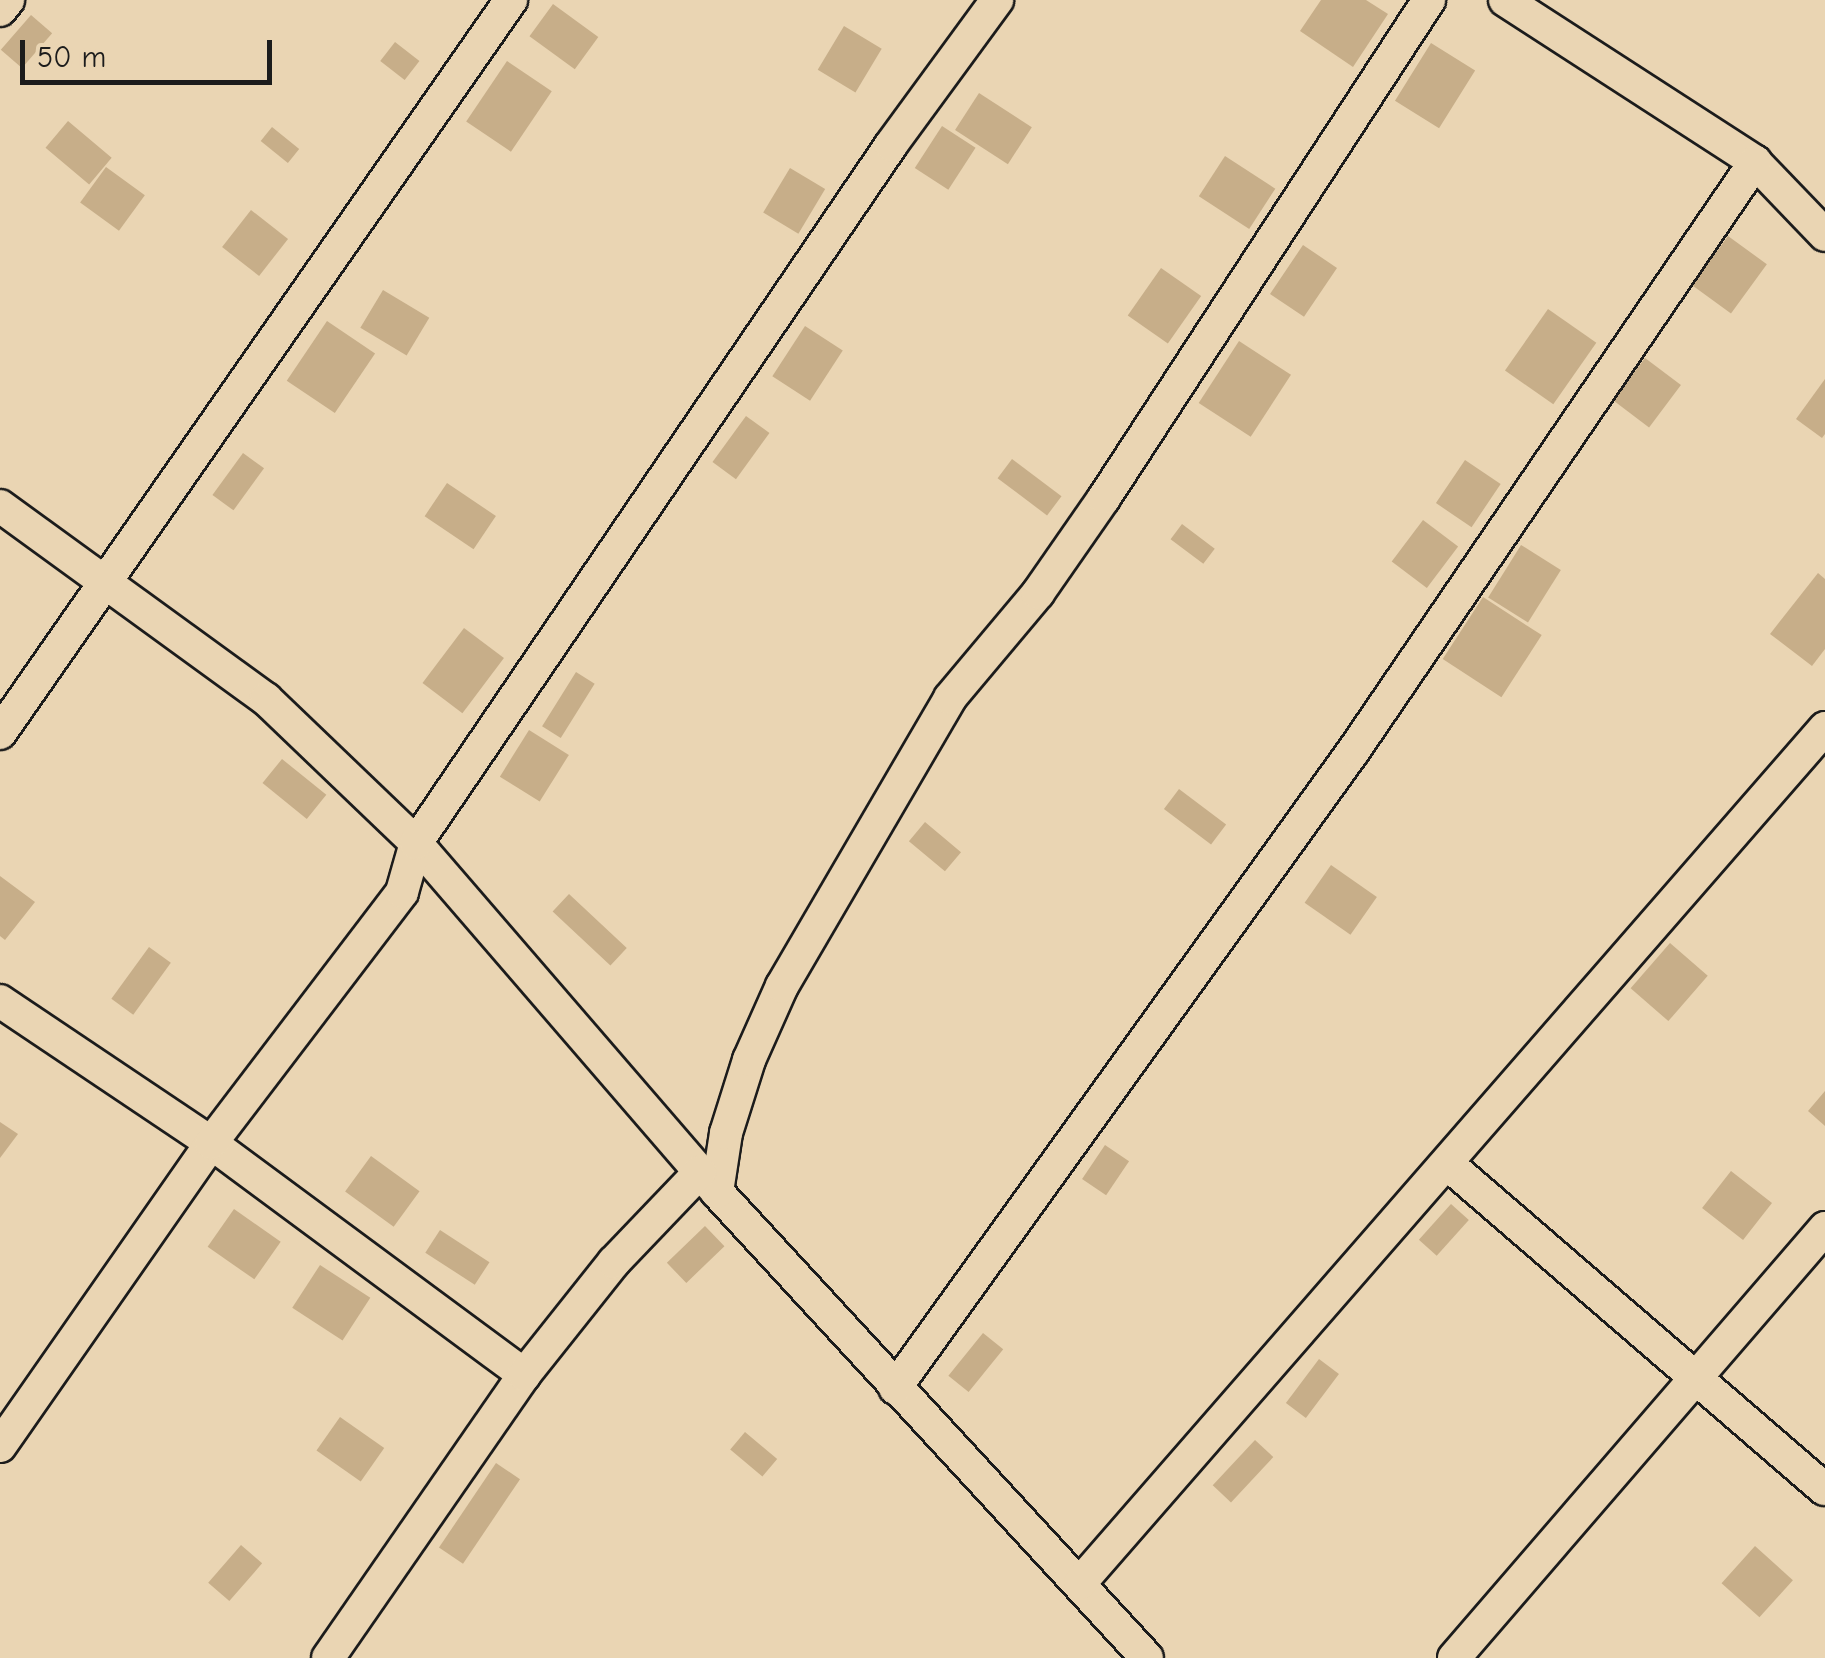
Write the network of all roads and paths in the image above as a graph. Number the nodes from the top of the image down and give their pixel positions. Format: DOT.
graph roads {
  1 [pos="8,0"];
  2 [pos="511,0"];
  3 [pos="997,0"];
  4 [pos="1430,0"];
  5 [pos="1505,0"];
  6 [pos="0,10"];
  7 [pos="1755,162"];
  8 [pos="1825,235"];
  9 [pos="0,506"];
  10 [pos="108,585"];
  11 [pos="1825,728"];
  12 [pos="0,733"];
  13 [pos="416,842"];
  14 [pos="0,1002"];
  15 [pos="211,1143"];
  16 [pos="1449,1164"];
  17 [pos="708,1182"];
  18 [pos="1825,1228"];
  19 [pos="524,1375"];
  20 [pos="1693,1376"];
  21 [pos="895,1388"];
  22 [pos="0,1446"];
  23 [pos="1825,1490"];
  24 [pos="1080,1583"];
  25 [pos="328,1658"];
  26 [pos="1147,1658"];
  27 [pos="1454,1658"];
  1 -- 6 [label="street"];
  2 -- 10 [label="street"];
  3 -- 13 [label="street"];
  4 -- 17 [label="street"];
  5 -- 7 [label="street"];
  7 -- 8 [label="street"];
  7 -- 21 [label="street"];
  9 -- 10 [label="street"];
  10 -- 12 [label="street"];
  10 -- 13 [label="street"];
  11 -- 16 [label="street"];
  13 -- 15 [label="street"];
  13 -- 17 [label="street"];
  14 -- 15 [label="street"];
  15 -- 19 [label="street"];
  15 -- 22 [label="street"];
  16 -- 20 [label="street"];
  16 -- 24 [label="street"];
  17 -- 19 [label="street"];
  17 -- 21 [label="street"];
  18 -- 20 [label="street"];
  19 -- 25 [label="street"];
  20 -- 23 [label="street"];
  20 -- 27 [label="street"];
  21 -- 24 [label="street"];
  24 -- 26 [label="street"];
}
